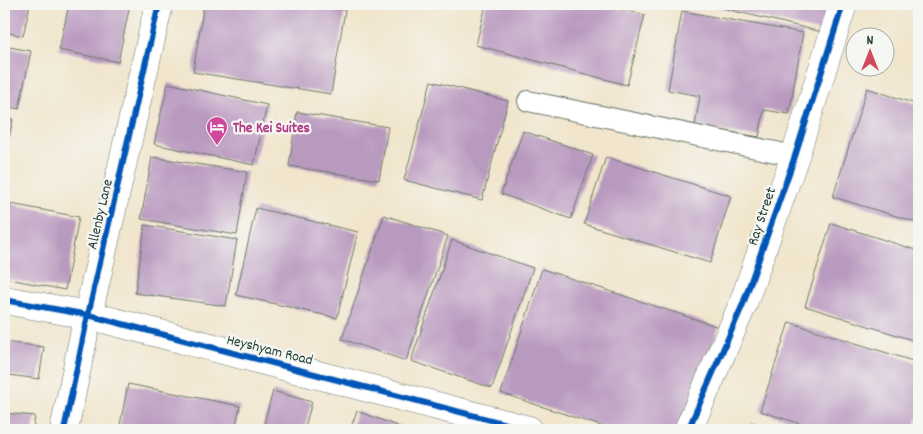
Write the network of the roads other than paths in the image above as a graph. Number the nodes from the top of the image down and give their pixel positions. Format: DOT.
graph roads {
  1 [pos="159,4"];
  2 [pos="843,4"];
  3 [pos="528,101"];
  4 [pos="795,156"];
  5 [pos="4,300"];
  6 [pos="88,315"];
  7 [pos="64,430"];
  8 [pos="529,430"];
  9 [pos="688,430"];
  1 -- 6 [label="street, Allenby Lane"];
  2 -- 4 [label="street, Ray Street"];
  3 -- 4 [label="lane"];
  4 -- 9 [label="street, Ray Street"];
  5 -- 6 [label="street, Heyshyam Road"];
  6 -- 7 [label="street, Allenby Lane"];
  6 -- 8 [label="street, Heyshyam Road"];
}
